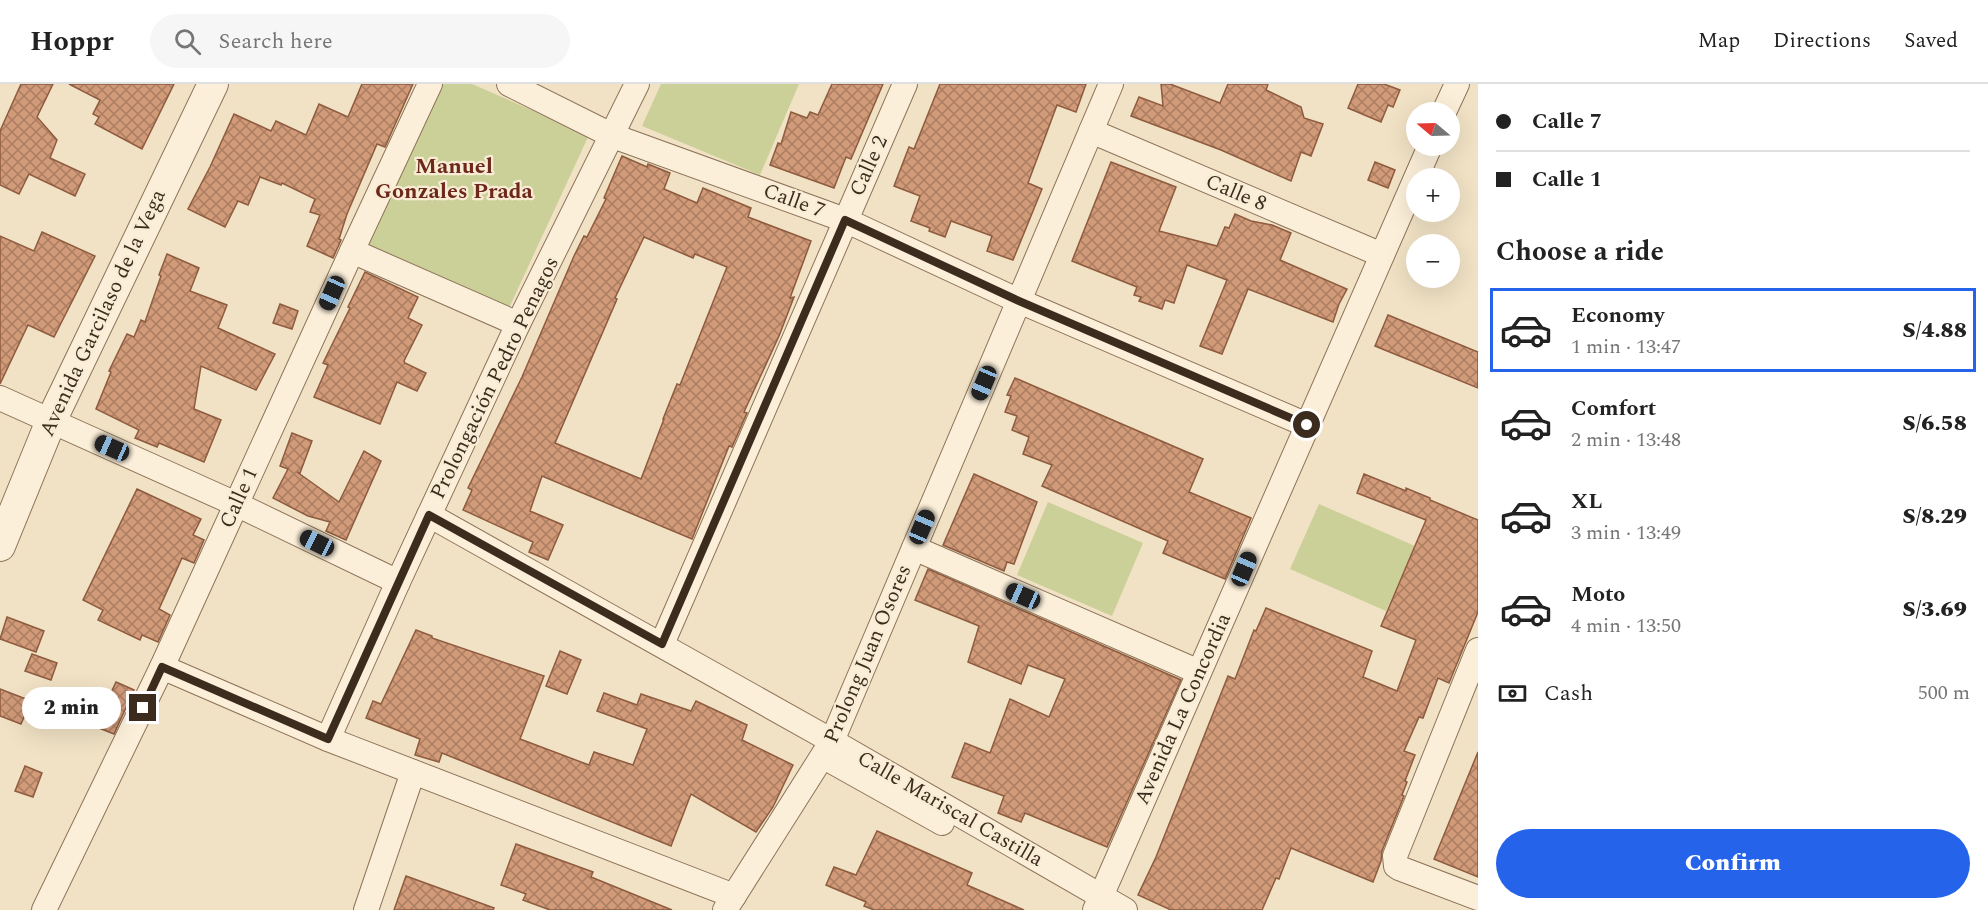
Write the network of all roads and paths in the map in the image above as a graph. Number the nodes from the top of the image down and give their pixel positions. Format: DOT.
graph roads {
  1 [pos="192,84"];
  2 [pos="213,84"];
  3 [pos="430,84"];
  4 [pos="509,84"];
  5 [pos="637,84"];
  6 [pos="905,84"];
  7 [pos="1111,84"];
  8 [pos="1456,84"];
  9 [pos="1448,102"];
  10 [pos="1091,131"];
  11 [pos="613,136"];
  12 [pos="1426,156"];
  13 [pos="845,220"];
  14 [pos="352,251"];
  15 [pos="1382,255"];
  16 [pos="1019,301"];
  17 [pos="518,324"];
  18 [pos="0,398"];
  19 [pos="42,417"];
  20 [pos="1307,425"];
  21 [pos="0,494"];
  22 [pos="236,504"];
  23 [pos="429,515"];
  24 [pos="0,546"];
  25 [pos="914,548"];
  26 [pos="398,582"];
  27 [pos="662,644"];
  28 [pos="1478,650"];
  29 [pos="162,667"];
  30 [pos="1198,672"];
  31 [pos="328,739"];
  32 [pos="828,749"];
  33 [pos="413,772"];
  34 [pos="1478,898"];
  35 [pos="729,903"];
  36 [pos="1097,905"];
  37 [pos="44,910"];
  38 [pos="366,910"];
  39 [pos="1125,910"];
  1 -- 19 [label="street, Avenida Garcilaso de la Vega"];
  2 -- 19 [label="street, Avenida Garcilaso de la Vega"];
  3 -- 14 [label="street, Calle 1"];
  4 -- 11 [label="street, Calle 7"];
  5 -- 11 [label="street, Prolongación Pedro Penagos"];
  6 -- 13 [label="street, Calle 2"];
  7 -- 10 [label="street, Prolong Juan Osores"];
  8 -- 9 [label="street"];
  10 -- 15 [label="street, Calle 8"];
  10 -- 16 [label="street, Prolong Juan Osores"];
  11 -- 13 [label="street, Calle 7"];
  11 -- 17 [label="street, Prolongación Pedro Penagos"];
  12 -- 15 [label="street, Avenida La Concordia"];
  13 -- 16 [label="street, Calle 7"];
  13 -- 27 [label="street, Calle 2"];
  14 -- 17 [label="street"];
  14 -- 22 [label="street, Calle 1"];
  15 -- 20 [label="street, Avenida La Concordia"];
  16 -- 20 [label="street, Calle 7"];
  16 -- 25 [label="street, Prolong Juan Osores"];
  17 -- 23 [label="street, Prolongación Pedro Penagos"];
  18 -- 19 [label="street"];
  19 -- 21 [label="street, Avenida Garcilaso de la Vega"];
  19 -- 22 [label="street"];
  19 -- 24 [label="street, Avenida Garcilaso de la Vega"];
  20 -- 30 [label="street, Avenida La Concordia"];
  22 -- 26 [label="street"];
  22 -- 29 [label="street, Calle 1"];
  23 -- 26 [label="street, Prolongación Pedro Penagos"];
  23 -- 27 [label="street, Calle Mariscal Castilla"];
  25 -- 30 [label="street"];
  25 -- 32 [label="street, Prolong Juan Osores"];
  26 -- 31 [label="street, Prolongación Pedro Penagos"];
  27 -- 32 [label="street, Calle Mariscal Castilla"];
  28 -- 34 [label="street"];
  29 -- 31 [label="street"];
  29 -- 37 [label="street, Calle 1"];
  30 -- 36 [label="street, Avenida La Concordia"];
  31 -- 33 [label="street"];
  32 -- 35 [label="street, Prolong Juan Osores"];
  32 -- 36 [label="street, Calle Mariscal Castilla"];
  33 -- 35 [label="street"];
  33 -- 38 [label="street"];
  36 -- 39 [label="street, Calle Mariscal Castilla"];
}
